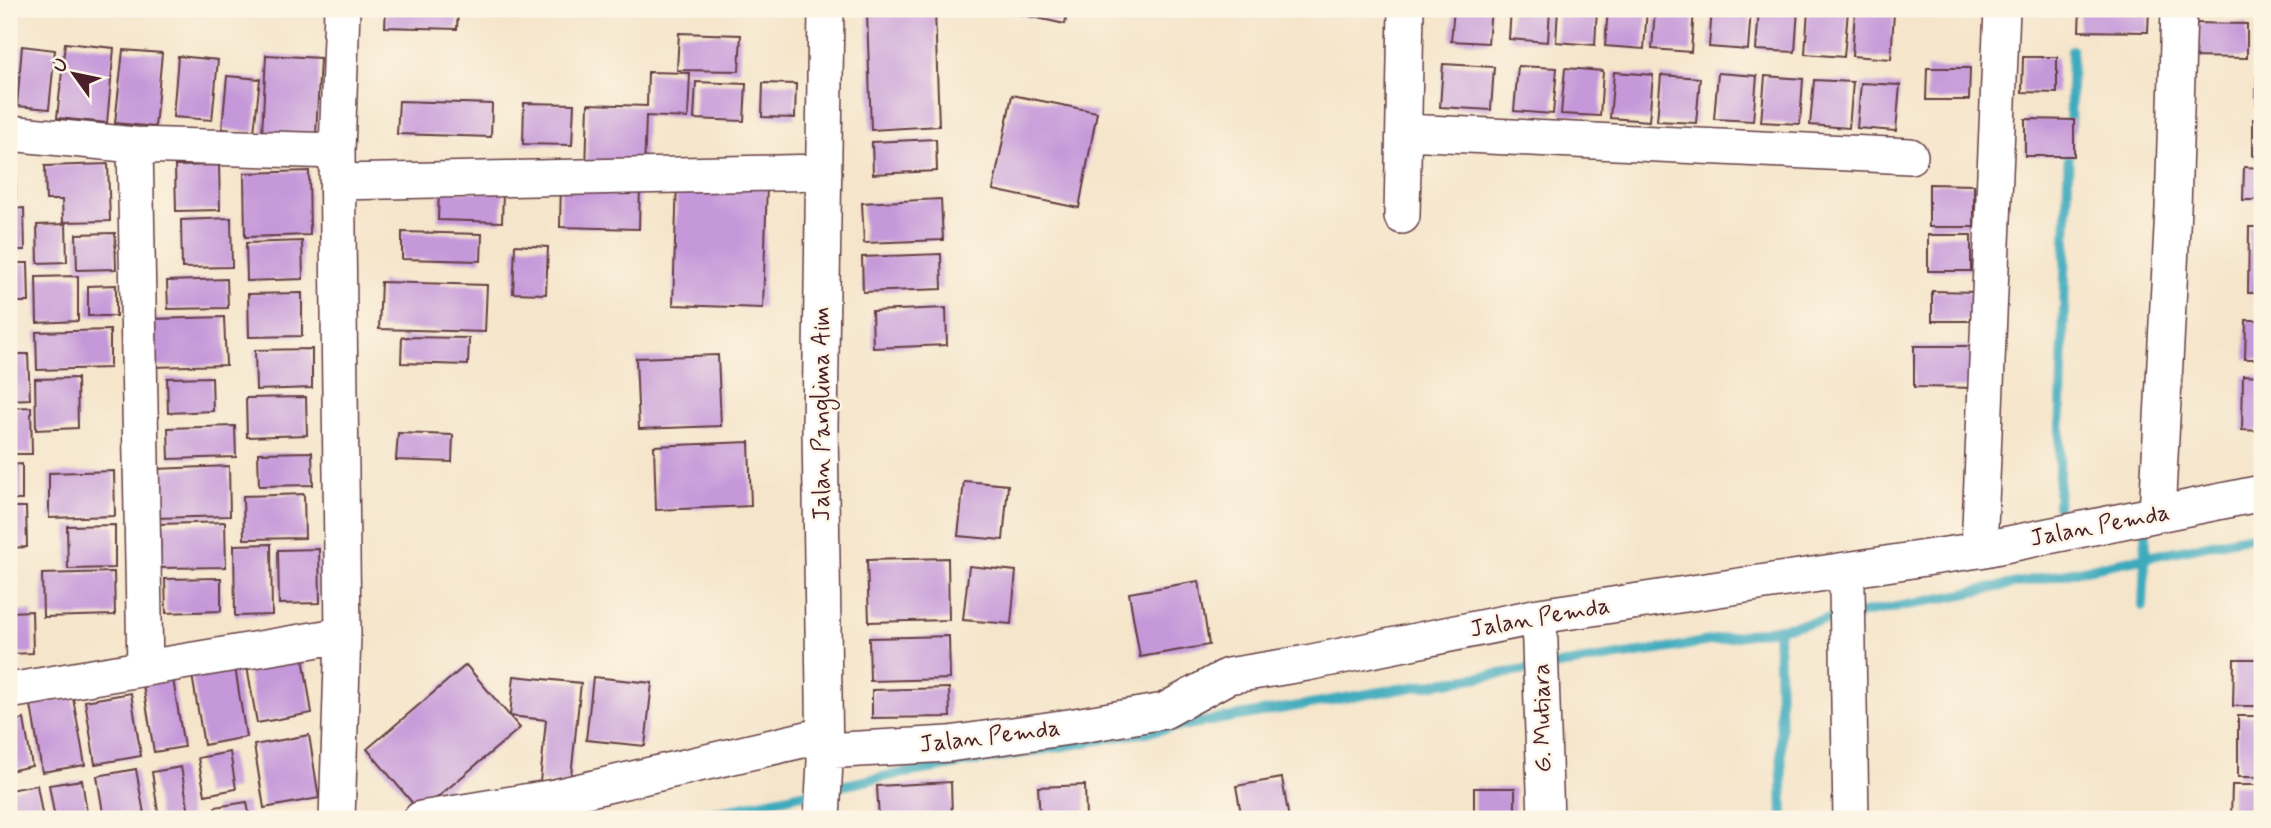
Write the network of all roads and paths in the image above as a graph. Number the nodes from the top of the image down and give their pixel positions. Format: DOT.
graph roads {
  1 [pos="342,9"];
  2 [pos="826,9"];
  3 [pos="1406,9"];
  4 [pos="2002,9"];
  5 [pos="2179,9"];
  6 [pos="1405,132"];
  7 [pos="9,133"];
  8 [pos="135,145"];
  9 [pos="1910,156"];
  10 [pos="338,167"];
  11 [pos="824,172"];
  12 [pos="1402,216"];
  13 [pos="2262,493"];
  14 [pos="2157,514"];
  15 [pos="1979,550"];
  16 [pos="1844,579"];
  17 [pos="1539,616"];
  18 [pos="343,635"];
  19 [pos="145,668"];
  20 [pos="9,691"];
  21 [pos="824,749"];
  22 [pos="337,819"];
  23 [pos="421,819"];
  24 [pos="822,819"];
  25 [pos="1546,819"];
  26 [pos="1851,819"];
  1 -- 10 [label="street"];
  2 -- 11 [label="street, Jalan Panglima Aim"];
  3 -- 6 [label="street"];
  4 -- 15 [label="street"];
  5 -- 14 [label="street"];
  6 -- 9 [label="street"];
  6 -- 12 [label="street"];
  7 -- 8 [label="street"];
  8 -- 10 [label="street"];
  8 -- 19 [label="street"];
  10 -- 11 [label="street"];
  10 -- 18 [label="street"];
  11 -- 21 [label="street, Jalan Panglima Aim"];
  13 -- 14 [label="street, Jalan Pemda"];
  14 -- 15 [label="street, Jalan Pemda"];
  15 -- 16 [label="street, Jalan Pemda"];
  16 -- 17 [label="street, Jalan Pemda"];
  16 -- 26 [label="street"];
  17 -- 21 [label="street, Jalan Pemda"];
  17 -- 25 [label="street, G. Mutiara"];
  18 -- 19 [label="street"];
  18 -- 22 [label="street"];
  19 -- 20 [label="street"];
  21 -- 23 [label="street, Jalan Pemda"];
  21 -- 24 [label="street, Jalan Panglima Aim"];
}
